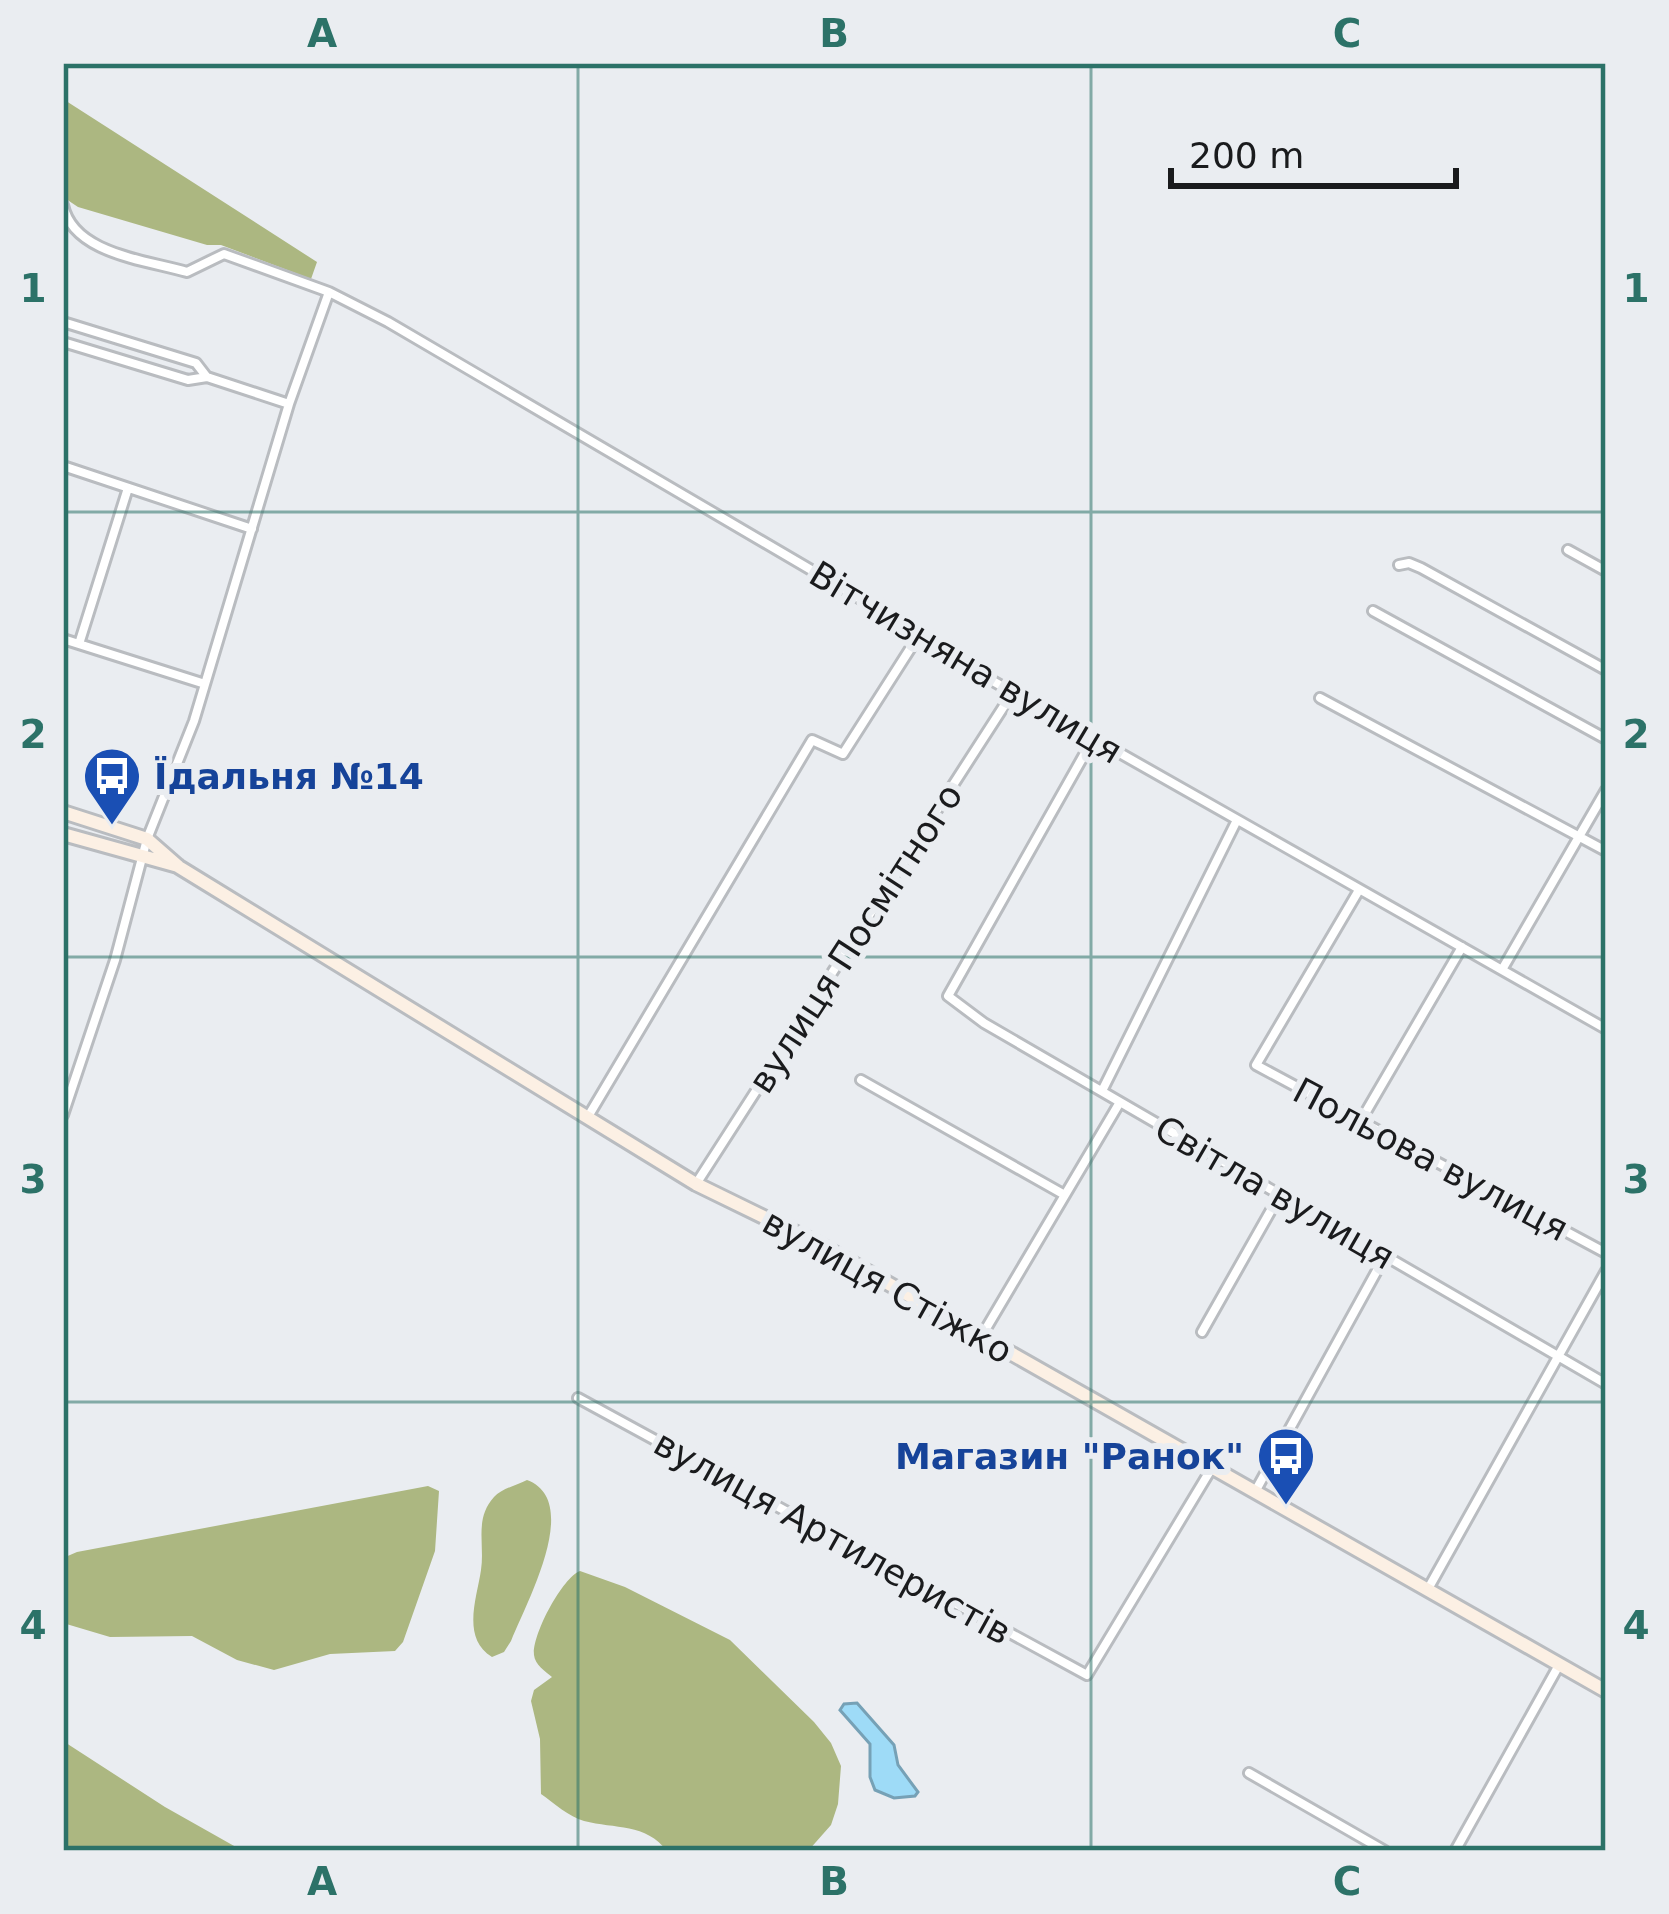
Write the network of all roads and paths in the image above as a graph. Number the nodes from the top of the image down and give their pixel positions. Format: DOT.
graph roads {
  1 [pos="63,205"];
  2 [pos="329,292"];
  3 [pos="63,322"];
  4 [pos="63,342"];
  5 [pos="207,377"];
  6 [pos="290,404"];
  7 [pos="63,466"];
  8 [pos="128,488"];
  9 [pos="252,529"];
  10 [pos="1568,550"];
  11 [pos="1400,565"];
  12 [pos="1606,571"];
  13 [pos="1373,611"];
  14 [pos="916,638"];
  15 [pos="63,639"];
  16 [pos="79,644"];
  17 [pos="1606,670"];
  18 [pos="205,684"];
  19 [pos="1013,692"];
  20 [pos="1320,698"];
  21 [pos="1093,739"];
  22 [pos="1606,739"];
  23 [pos="1606,790"];
  24 [pos="63,812"];
  25 [pos="1237,820"];
  26 [pos="63,834"];
  27 [pos="1579,836"];
  28 [pos="147,839"];
  29 [pos="1606,851"];
  30 [pos="142,858"];
  31 [pos="179,866"];
  32 [pos="1359,890"];
  33 [pos="1462,947"];
  34 [pos="1503,968"];
  35 [pos="1606,1029"];
  36 [pos="861,1080"];
  37 [pos="1102,1091"];
  38 [pos="1120,1101"];
  39 [pos="63,1115"];
  40 [pos="589,1115"];
  41 [pos="1360,1122"];
  42 [pos="696,1184"];
  43 [pos="1064,1194"];
  44 [pos="1279,1196"];
  45 [pos="1606,1253"];
  46 [pos="1385,1256"];
  47 [pos="1606,1271"];
  48 [pos="1202,1332"];
  49 [pos="980,1338"];
  50 [pos="1561,1357"];
  51 [pos="1606,1384"];
  52 [pos="578,1398"];
  53 [pos="1214,1465"];
  54 [pos="1256,1490"];
  55 [pos="1427,1589"];
  56 [pos="1559,1665"];
  57 [pos="1606,1691"];
  58 [pos="1249,1773"];
  59 [pos="1385,1851"];
  60 [pos="1456,1851"];
  1 -- 2 [label="street, Вітчизняна вулиця"];
  2 -- 6 [label="street"];
  2 -- 14 [label="street, Вітчизняна вулиця"];
  3 -- 5 [label="street"];
  4 -- 5 [label="street"];
  5 -- 6 [label="street"];
  6 -- 9 [label="street"];
  7 -- 8 [label="street"];
  8 -- 9 [label="street"];
  8 -- 16 [label="street"];
  9 -- 18 [label="street"];
  10 -- 12 [label="street"];
  11 -- 17 [label="street"];
  13 -- 22 [label="street"];
  14 -- 19 [label="street, Вітчизняна вулиця"];
  14 -- 40 [label="street"];
  15 -- 16 [label="street"];
  16 -- 18 [label="street"];
  18 -- 28 [label="street"];
  19 -- 21 [label="street, Вітчизняна вулиця"];
  19 -- 42 [label="street, вулиця Посмітного"];
  20 -- 27 [label="street"];
  21 -- 25 [label="street, Вітчизняна вулиця"];
  21 -- 37 [label="street, Світла вулиця"];
  23 -- 27 [label="street"];
  24 -- 28 [label="street, вулиця Стіжко"];
  25 -- 32 [label="street, Вітчизняна вулиця"];
  25 -- 37 [label="street"];
  26 -- 30 [label="street, вулиця Стіжко"];
  27 -- 29 [label="street"];
  27 -- 34 [label="street"];
  28 -- 30 [label="street"];
  28 -- 31 [label="street, вулиця Стіжко"];
  30 -- 31 [label="street, вулиця Стіжко"];
  30 -- 39 [label="street"];
  31 -- 40 [label="street, вулиця Стіжко"];
  32 -- 33 [label="street, Вітчизняна вулиця"];
  32 -- 41 [label="street, Польова вулиця"];
  33 -- 34 [label="street, Вітчизняна вулиця"];
  33 -- 41 [label="street"];
  34 -- 35 [label="street, Вітчизняна вулиця"];
  36 -- 43 [label="street"];
  37 -- 38 [label="street, Світла вулиця"];
  38 -- 43 [label="street"];
  38 -- 44 [label="street, Світла вулиця"];
  40 -- 42 [label="street, вулиця Стіжко"];
  41 -- 45 [label="street, Польова вулиця"];
  42 -- 49 [label="street, вулиця Стіжко"];
  43 -- 49 [label="street"];
  44 -- 46 [label="street, Світла вулиця"];
  44 -- 48 [label="street"];
  46 -- 50 [label="street, Світла вулиця"];
  46 -- 54 [label="street"];
  47 -- 50 [label="street"];
  49 -- 53 [label="street, вулиця Стіжко"];
  50 -- 51 [label="street, Світла вулиця"];
  50 -- 55 [label="street"];
  52 -- 53 [label="street, вулиця Артилеристів"];
  53 -- 54 [label="street, вулиця Стіжко"];
  54 -- 55 [label="street, вулиця Стіжко"];
  55 -- 56 [label="street, вулиця Стіжко"];
  56 -- 57 [label="street, вулиця Стіжко"];
  56 -- 60 [label="street"];
  58 -- 59 [label="street"];
}
